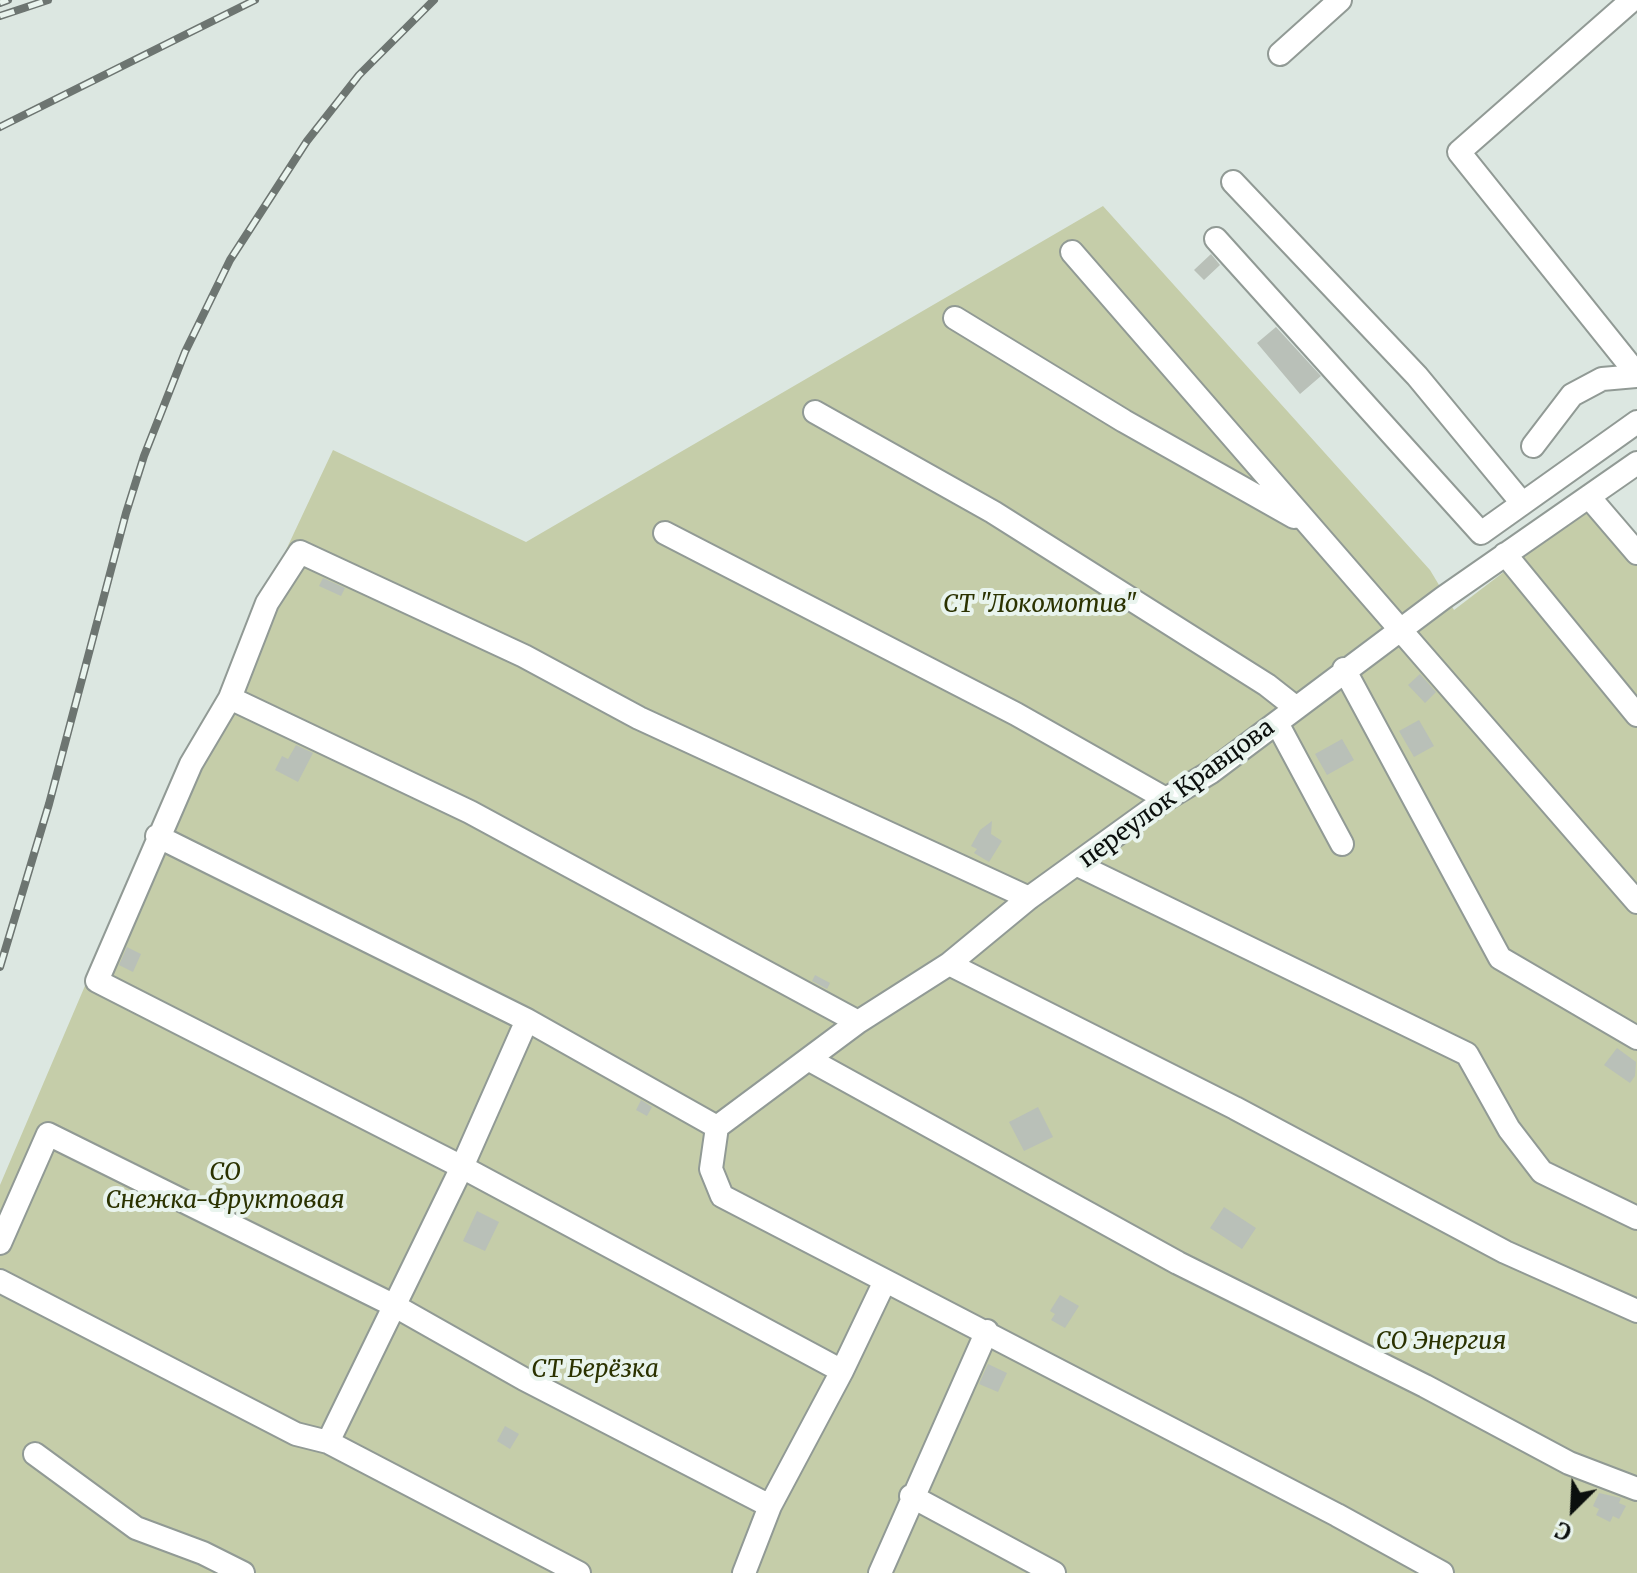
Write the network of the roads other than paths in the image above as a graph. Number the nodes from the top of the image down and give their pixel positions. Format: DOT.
graph roads {
  1 [pos="1340,0"];
  2 [pos="1632,0"];
  3 [pos="1280,54"];
  4 [pos="1233,182"];
  5 [pos="1216,239"];
  6 [pos="1072,252"];
  7 [pos="955,318"];
  8 [pos="1637,375"];
  9 [pos="815,412"];
  10 [pos="1637,422"];
  11 [pos="1533,446"];
  12 [pos="1637,463"];
  13 [pos="1589,497"];
  14 [pos="1522,503"];
  15 [pos="1309,526"];
  16 [pos="665,533"];
  17 [pos="1637,553"];
  18 [pos="1505,554"];
  19 [pos="1403,629"];
  20 [pos="1344,669"];
  21 [pos="230,698"];
  22 [pos="1295,707"];
  23 [pos="1637,715"];
  24 [pos="1277,723"];
  25 [pos="1166,799"];
  26 [pos="157,836"];
  27 [pos="1342,844"];
  28 [pos="1078,865"];
  29 [pos="1029,898"];
  30 [pos="1637,902"];
  31 [pos="949,964"];
  32 [pos="527,1020"];
  33 [pos="858,1022"];
  34 [pos="1637,1038"];
  35 [pos="810,1060"];
  36 [pos="717,1127"];
  37 [pos="462,1167"];
  38 [pos="1637,1218"];
  39 [pos="0,1243"];
  40 [pos="0,1281"];
  41 [pos="885,1281"];
  42 [pos="395,1306"];
  43 [pos="1637,1311"];
  44 [pos="987,1331"];
  45 [pos="842,1371"];
  46 [pos="328,1442"];
  47 [pos="35,1454"];
  48 [pos="1637,1489"];
  49 [pos="911,1496"];
  50 [pos="770,1506"];
  51 [pos="243,1573"];
  52 [pos="579,1573"];
  53 [pos="744,1573"];
  54 [pos="880,1573"];
  55 [pos="1054,1573"];
  56 [pos="1442,1573"];
  1 -- 3 [label="street"];
  2 -- 8 [label="street"];
  4 -- 14 [label="street"];
  5 -- 14 [label="street"];
  6 -- 15 [label="street"];
  7 -- 15 [label="street"];
  8 -- 11 [label="street"];
  9 -- 22 [label="street"];
  10 -- 14 [label="street"];
  12 -- 13 [label="street, переулок Кравцова"];
  13 -- 17 [label="street"];
  13 -- 18 [label="street, переулок Кравцова"];
  15 -- 19 [label="street"];
  16 -- 25 [label="street"];
  18 -- 19 [label="street, переулок Кравцова"];
  18 -- 23 [label="street"];
  19 -- 20 [label="street, переулок Кравцова"];
  19 -- 30 [label="street"];
  20 -- 22 [label="street, переулок Кравцова"];
  20 -- 34 [label="street"];
  21 -- 26 [label="street"];
  21 -- 29 [label="street"];
  21 -- 33 [label="street"];
  22 -- 24 [label="street, переулок Кравцова"];
  24 -- 25 [label="street, переулок Кравцова"];
  24 -- 27 [label="street"];
  25 -- 28 [label="street, переулок Кравцова"];
  26 -- 32 [label="street"];
  26 -- 37 [label="street"];
  28 -- 29 [label="street, переулок Кравцова"];
  28 -- 38 [label="street"];
  29 -- 31 [label="street, переулок Кравцова"];
  31 -- 33 [label="street, переулок Кравцова"];
  31 -- 43 [label="street"];
  32 -- 36 [label="street"];
  32 -- 37 [label="street"];
  33 -- 35 [label="street, переулок Кравцова"];
  35 -- 36 [label="street, переулок Кравцова"];
  35 -- 48 [label="street"];
  36 -- 41 [label="street"];
  37 -- 42 [label="street"];
  37 -- 45 [label="street"];
  39 -- 42 [label="street"];
  40 -- 46 [label="street"];
  41 -- 44 [label="street"];
  41 -- 45 [label="street"];
  42 -- 46 [label="street"];
  42 -- 50 [label="street"];
  44 -- 49 [label="street"];
  44 -- 56 [label="street"];
  45 -- 50 [label="street"];
  46 -- 52 [label="street"];
  47 -- 51 [label="street"];
  49 -- 54 [label="street"];
  49 -- 55 [label="street"];
  50 -- 53 [label="street"];
}
